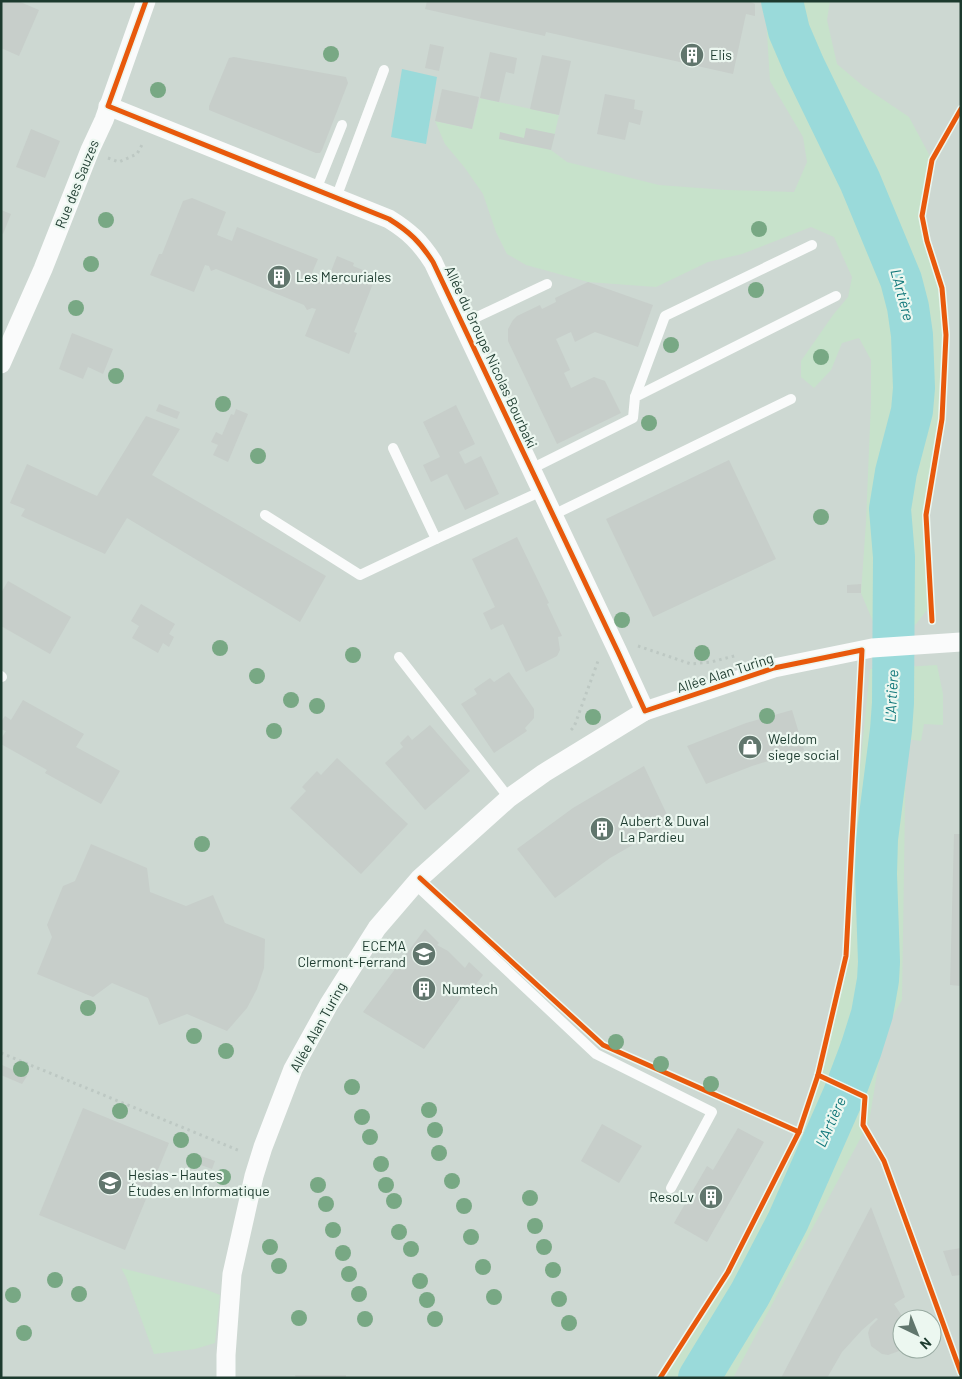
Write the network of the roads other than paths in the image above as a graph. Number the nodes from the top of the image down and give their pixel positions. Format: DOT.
graph roads {
  1 [pos="146,1"];
  2 [pos="384,70"];
  3 [pos="108,106"];
  4 [pos="342,124"];
  5 [pos="316,190"];
  6 [pos="336,198"];
  7 [pos="812,245"];
  8 [pos="547,284"];
  9 [pos="836,296"];
  10 [pos="462,324"];
  11 [pos="1,364"];
  12 [pos="635,397"];
  13 [pos="791,399"];
  14 [pos="393,448"];
  15 [pos="531,469"];
  16 [pos="542,492"];
  17 [pos="266,515"];
  18 [pos="553,515"];
  19 [pos="436,539"];
  20 [pos="961,642"];
  21 [pos="399,657"];
  22 [pos="645,711"];
  23 [pos="509,798"];
  24 [pos="415,884"];
  25 [pos="672,1188"];
  26 [pos="226,1378"];
  1 -- 3 [label="street, Rue des Sauzes"];
  2 -- 6 [label="lane"];
  3 -- 5 [label="street, Allée du Groupe Nicolas Bourbaki"];
  3 -- 11 [label="street, Rue des Sauzes"];
  4 -- 5 [label="lane"];
  5 -- 6 [label="street, Allée du Groupe Nicolas Bourbaki"];
  6 -- 10 [label="street, Allée du Groupe Nicolas Bourbaki"];
  7 -- 12 [label="lane"];
  8 -- 10 [label="lane"];
  9 -- 12 [label="lane"];
  10 -- 15 [label="street, Allée du Groupe Nicolas Bourbaki"];
  12 -- 15 [label="lane"];
  13 -- 18 [label="lane"];
  14 -- 19 [label="lane"];
  15 -- 16 [label="street, Allée du Groupe Nicolas Bourbaki"];
  16 -- 18 [label="street, Allée du Groupe Nicolas Bourbaki"];
  16 -- 19 [label="lane"];
  17 -- 19 [label="lane"];
  18 -- 22 [label="street, Allée du Groupe Nicolas Bourbaki"];
  20 -- 22 [label="street, Allée Alan Turing"];
  21 -- 23 [label="lane"];
  22 -- 23 [label="street, Allée Alan Turing"];
  23 -- 24 [label="street, Allée Alan Turing"];
  24 -- 25 [label="lane"];
  24 -- 26 [label="street, Allée Alan Turing"];
}
